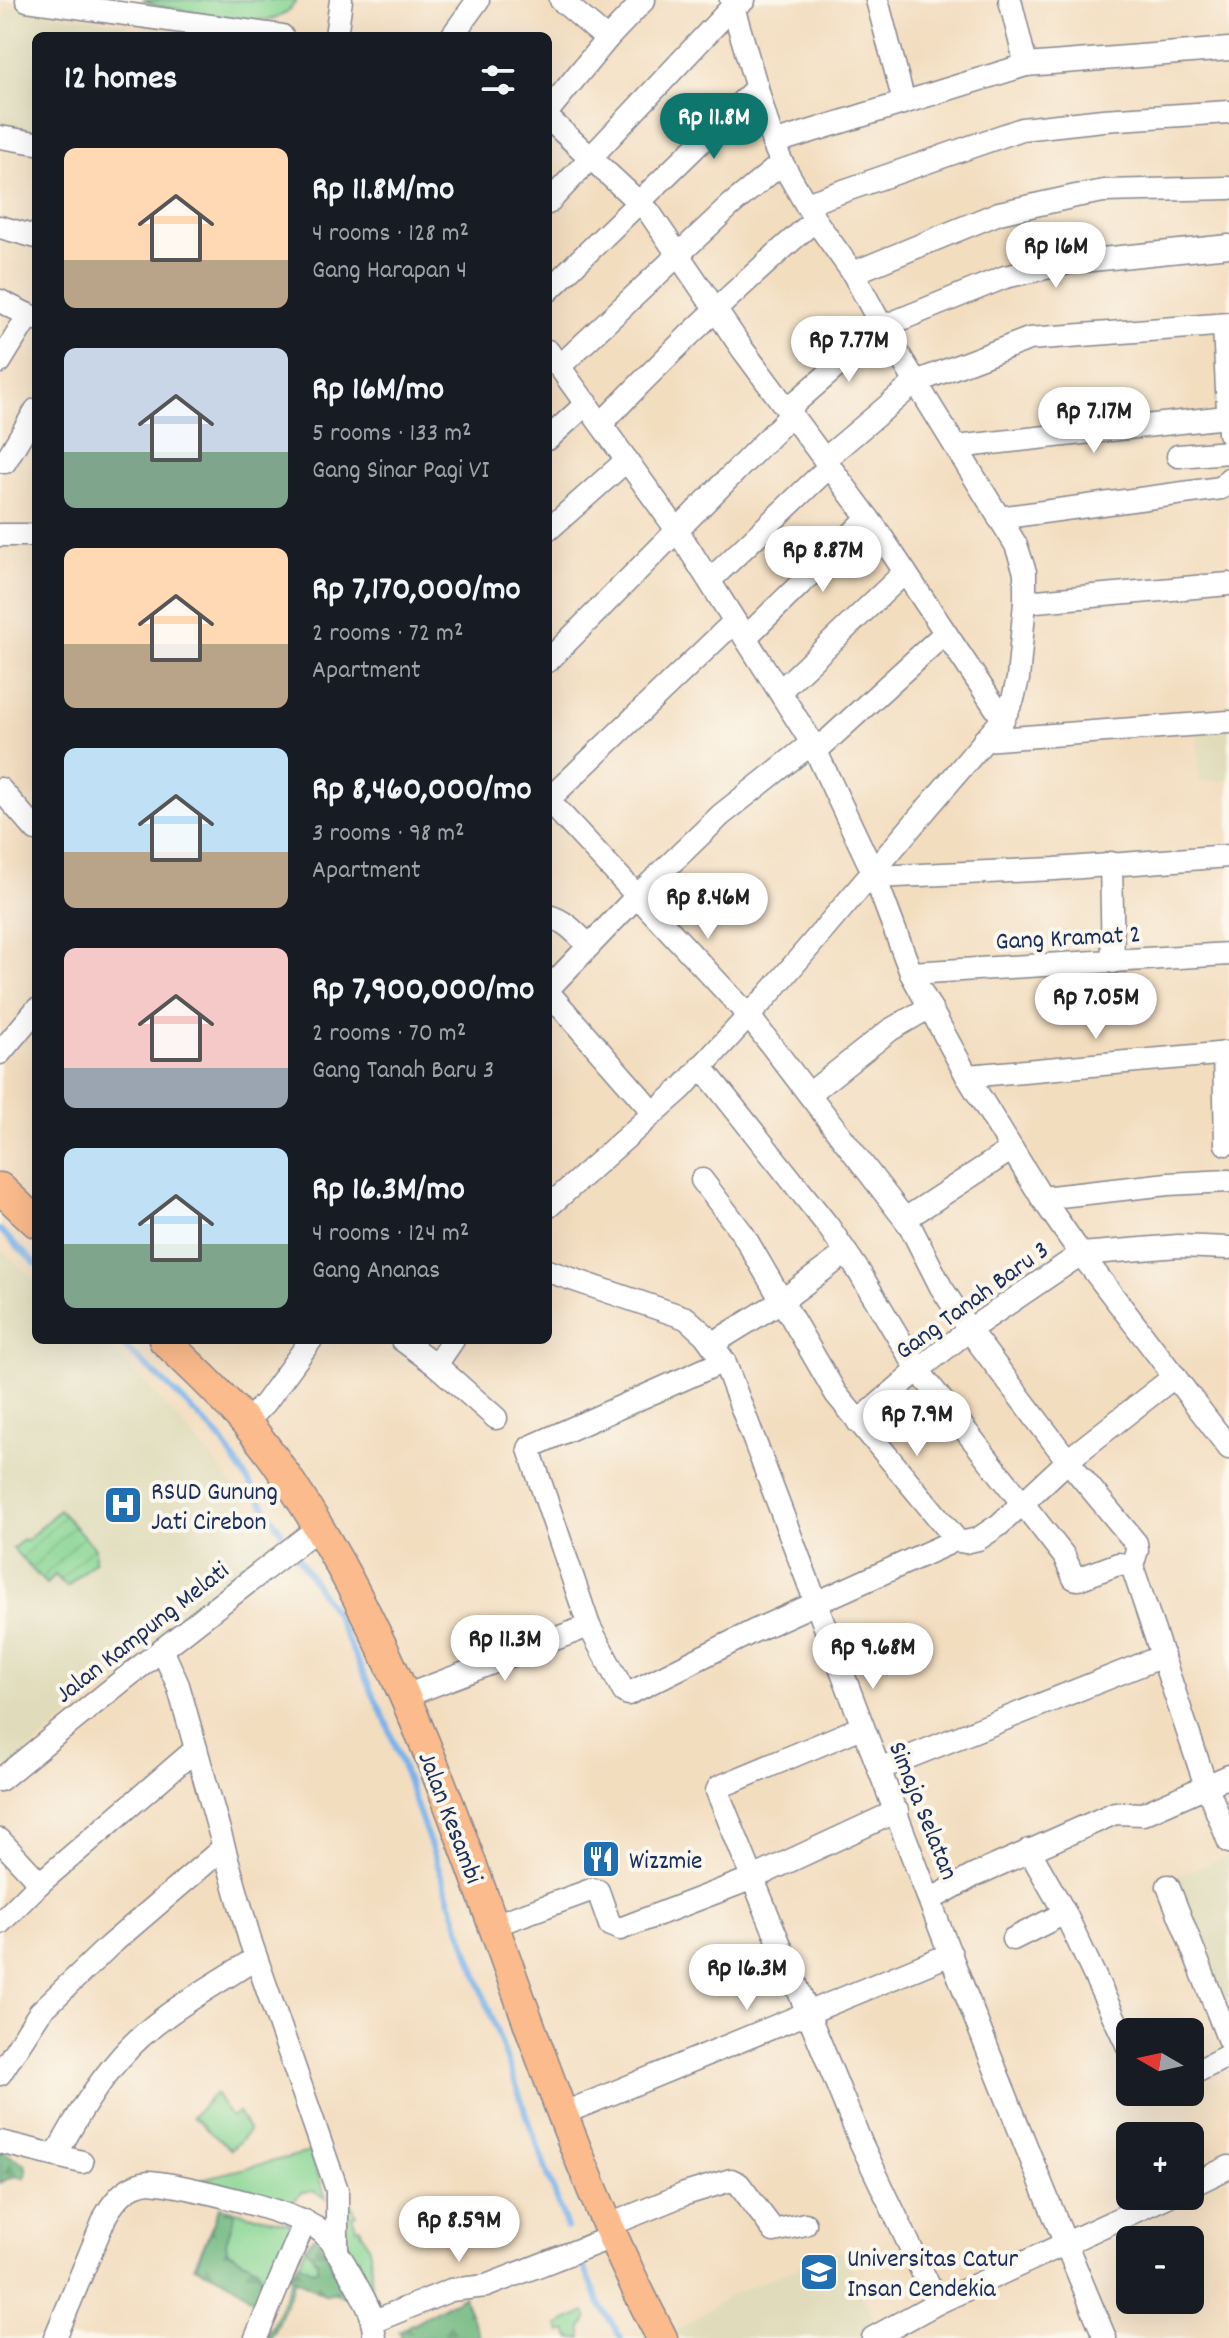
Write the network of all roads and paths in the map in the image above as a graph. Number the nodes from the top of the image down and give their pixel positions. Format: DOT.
graph roads {
  1 [pos="27,0"];
  2 [pos="341,0"];
  3 [pos="478,0"];
  4 [pos="561,0"];
  5 [pos="644,0"];
  6 [pos="877,0"];
  7 [pos="1010,0"];
  8 [pos="736,2"];
  9 [pos="254,32"];
  10 [pos="337,32"];
  11 [pos="455,32"];
  12 [pos="607,39"];
  13 [pos="1229,49"];
  14 [pos="1026,65"];
  15 [pos="757,87"];
  16 [pos="904,102"];
  17 [pos="552,106"];
  18 [pos="1229,112"];
  19 [pos="552,122"];
  20 [pos="0,137"];
  21 [pos="32,142"];
  22 [pos="778,153"];
  23 [pos="591,156"];
  24 [pos="1229,188"];
  25 [pos="552,199"];
  26 [pos="640,202"];
  27 [pos="810,212"];
  28 [pos="0,227"];
  29 [pos="32,236"];
  30 [pos="1229,246"];
  31 [pos="678,255"];
  32 [pos="853,273"];
  33 [pos="552,287"];
  34 [pos="0,301"];
  35 [pos="716,311"];
  36 [pos="32,317"];
  37 [pos="1226,324"];
  38 [pos="882,327"];
  39 [pos="552,354"];
  40 [pos="552,356"];
  41 [pos="0,362"];
  42 [pos="916,382"];
  43 [pos="587,403"];
  44 [pos="790,412"];
  45 [pos="32,417"];
  46 [pos="602,423"];
  47 [pos="1228,425"];
  48 [pos="552,435"];
  49 [pos="956,447"];
  50 [pos="1229,452"];
  51 [pos="1178,456"];
  52 [pos="627,460"];
  53 [pos="5,462"];
  54 [pos="828,462"];
  55 [pos="1229,479"];
  56 [pos="868,518"];
  57 [pos="999,518"];
  58 [pos="552,526"];
  59 [pos="677,530"];
  60 [pos="0,535"];
  61 [pos="32,535"];
  62 [pos="905,572"];
  63 [pos="710,580"];
  64 [pos="1229,584"];
  65 [pos="1025,602"];
  66 [pos="740,630"];
  67 [pos="945,633"];
  68 [pos="552,657"];
  69 [pos="780,691"];
  70 [pos="1003,719"];
  71 [pos="1229,722"];
  72 [pos="984,740"];
  73 [pos="814,748"];
  74 [pos="0,789"];
  75 [pos="552,796"];
  76 [pos="552,804"];
  77 [pos="32,825"];
  78 [pos="1229,856"];
  79 [pos="1111,863"];
  80 [pos="874,874"];
  81 [pos="637,896"];
  82 [pos="552,916"];
  83 [pos="589,946"];
  84 [pos="1229,954"];
  85 [pos="1113,962"];
  86 [pos="911,973"];
  87 [pos="552,986"];
  88 [pos="552,995"];
  89 [pos="930,1007"];
  90 [pos="32,1015"];
  91 [pos="748,1015"];
  92 [pos="0,1053"];
  93 [pos="1227,1053"];
  94 [pos="701,1066"];
  95 [pos="967,1076"];
  96 [pos="809,1094"];
  97 [pos="654,1113"];
  98 [pos="1226,1144"];
  99 [pos="1012,1149"];
  100 [pos="702,1180"];
  101 [pos="1229,1181"];
  102 [pos="0,1188"];
  103 [pos="1042,1198"];
  104 [pos="552,1203"];
  105 [pos="32,1218"];
  106 [pos="905,1219"];
  107 [pos="1229,1248"];
  108 [pos="846,1253"];
  109 [pos="1081,1254"];
  110 [pos="552,1272"];
  111 [pos="783,1300"];
  112 [pos="969,1330"];
  113 [pos="168,1344"];
  114 [pos="308,1344"];
  115 [pos="407,1344"];
  116 [pos="450,1344"];
  117 [pos="718,1352"];
  118 [pos="436,1365"];
  119 [pos="918,1370"];
  120 [pos="1175,1376"];
  121 [pos="496,1418"];
  122 [pos="858,1422"];
  123 [pos="246,1423"];
  124 [pos="1229,1448"];
  125 [pos="1068,1461"];
  126 [pos="1022,1503"];
  127 [pos="953,1540"];
  128 [pos="301,1541"];
  129 [pos="1132,1566"];
  130 [pos="815,1604"];
  131 [pos="589,1626"];
  132 [pos="162,1649"];
  133 [pos="1163,1656"];
  134 [pos="405,1696"];
  135 [pos="862,1727"];
  136 [pos="196,1749"];
  137 [pos="879,1769"];
  138 [pos="1229,1776"];
  139 [pos="0,1780"];
  140 [pos="1207,1785"];
  141 [pos="897,1811"];
  142 [pos="0,1840"];
  143 [pos="1229,1842"];
  144 [pos="223,1848"];
  145 [pos="1029,1850"];
  146 [pos="753,1878"];
  147 [pos="40,1883"];
  148 [pos="1168,1886"];
  149 [pos="930,1900"];
  150 [pos="1065,1913"];
  151 [pos="0,1923"];
  152 [pos="494,1925"];
  153 [pos="1013,1939"];
  154 [pos="951,1954"];
  155 [pos="256,1958"];
  156 [pos="808,2011"];
  157 [pos="1116,2021"];
  158 [pos="1229,2041"];
  159 [pos="1229,2055"];
  160 [pos="1204,2068"];
  161 [pos="0,2074"];
  162 [pos="562,2114"];
  163 [pos="0,2142"];
  164 [pos="56,2155"];
  165 [pos="82,2162"];
  166 [pos="1229,2167"];
  167 [pos="1204,2179"];
  168 [pos="1138,2210"];
  169 [pos="305,2221"];
  170 [pos="805,2224"];
  171 [pos="594,2240"];
  172 [pos="1065,2244"];
  173 [pos="337,2252"];
  174 [pos="937,2303"];
  175 [pos="373,2330"];
  176 [pos="55,2338"];
  177 [pos="256,2338"];
  178 [pos="662,2338"];
  179 [pos="873,2338"];
  180 [pos="1105,2338"];
  1 -- 9 [label="street"];
  2 -- 10 [label="street"];
  3 -- 11 [label="street"];
  4 -- 12 [label="street"];
  5 -- 12 [label="street"];
  6 -- 16 [label="street"];
  7 -- 14 [label="street"];
  8 -- 15 [label="street"];
  8 -- 23 [label="street"];
  12 -- 17 [label="street"];
  13 -- 14 [label="street"];
  14 -- 16 [label="street"];
  15 -- 22 [label="street"];
  15 -- 26 [label="street"];
  16 -- 22 [label="street"];
  18 -- 27 [label="street"];
  19 -- 23 [label="street"];
  20 -- 21 [label="street"];
  22 -- 27 [label="street"];
  22 -- 31 [label="street"];
  23 -- 25 [label="street"];
  23 -- 26 [label="street"];
  24 -- 32 [label="street"];
  26 -- 31 [label="street"];
  26 -- 33 [label="street"];
  27 -- 32 [label="street"];
  27 -- 35 [label="street"];
  28 -- 29 [label="street"];
  30 -- 38 [label="street"];
  31 -- 35 [label="street"];
  31 -- 39 [label="street"];
  32 -- 38 [label="street"];
  34 -- 36 [label="street"];
  35 -- 44 [label="street"];
  35 -- 46 [label="street"];
  36 -- 41 [label="street"];
  37 -- 42 [label="street"];
  37 -- 47 [label="street"];
  38 -- 42 [label="street"];
  38 -- 44 [label="street"];
  40 -- 43 [label="street"];
  42 -- 49 [label="street"];
  42 -- 54 [label="street"];
  43 -- 46 [label="street"];
  43 -- 48 [label="street"];
  44 -- 54 [label="street"];
  44 -- 59 [label="street"];
  45 -- 53 [label="street"];
  46 -- 52 [label="street"];
  47 -- 49 [label="street"];
  49 -- 57 [label="street"];
  50 -- 51 [label="street"];
  52 -- 58 [label="street"];
  52 -- 59 [label="street"];
  54 -- 56 [label="street"];
  54 -- 63 [label="street"];
  55 -- 57 [label="street"];
  56 -- 62 [label="street"];
  56 -- 66 [label="street"];
  57 -- 65 [label="street"];
  59 -- 63 [label="street"];
  59 -- 68 [label="street"];
  60 -- 61 [label="street"];
  62 -- 67 [label="street"];
  62 -- 69 [label="street"];
  63 -- 66 [label="street"];
  64 -- 65 [label="street"];
  65 -- 70 [label="street"];
  66 -- 69 [label="street"];
  66 -- 75 [label="street"];
  67 -- 70 [label="street"];
  67 -- 73 [label="street"];
  69 -- 73 [label="street"];
  70 -- 72 [label="street"];
  71 -- 72 [label="street"];
  72 -- 80 [label="street"];
  73 -- 80 [label="street"];
  73 -- 81 [label="street"];
  74 -- 77 [label="street"];
  76 -- 81 [label="street"];
  78 -- 79 [label="street"];
  79 -- 80 [label="street"];
  79 -- 85 [label="street"];
  80 -- 86 [label="street"];
  80 -- 91 [label="street"];
  81 -- 83 [label="street"];
  81 -- 91 [label="street"];
  82 -- 83 [label="street"];
  83 -- 87 [label="street"];
  84 -- 85 [label="street, Gang Kramat 2"];
  85 -- 86 [label="street, Gang Kramat 2"];
  86 -- 89 [label="street"];
  88 -- 97 [label="street"];
  89 -- 95 [label="street"];
  89 -- 96 [label="street"];
  90 -- 92 [label="street"];
  91 -- 94 [label="street"];
  91 -- 96 [label="street"];
  93 -- 95 [label="street"];
  93 -- 98 [label="street"];
  94 -- 97 [label="street"];
  94 -- 108 [label="street"];
  95 -- 99 [label="street"];
  96 -- 106 [label="street"];
  97 -- 104 [label="street"];
  99 -- 103 [label="street"];
  99 -- 106 [label="street"];
  100 -- 111 [label="street"];
  101 -- 103 [label="street"];
  102 -- 105 [label="main road"];
  103 -- 109 [label="street"];
  106 -- 112 [label="street"];
  107 -- 109 [label="street"];
  108 -- 111 [label="street"];
  108 -- 119 [label="street"];
  109 -- 112 [label="street, Gang Tanah Baru 3"];
  109 -- 120 [label="street"];
  110 -- 117 [label="street, Simaja Selatan"];
  111 -- 117 [label="street"];
  111 -- 122 [label="street"];
  112 -- 119 [label="street, Gang Tanah Baru 3"];
  112 -- 125 [label="street"];
  113 -- 123 [label="main road, Jalan Kesambi"];
  114 -- 123 [label="street"];
  115 -- 118 [label="street"];
  116 -- 118 [label="street"];
  117 -- 130 [label="street, Simaja Selatan"];
  117 -- 131 [label="street"];
  118 -- 121 [label="street"];
  119 -- 122 [label="street, Gang Tanah Baru 3"];
  119 -- 126 [label="street"];
  120 -- 124 [label="street"];
  120 -- 125 [label="street"];
  122 -- 127 [label="street"];
  123 -- 128 [label="main road, Jalan Kesambi"];
  125 -- 126 [label="street"];
  125 -- 129 [label="street"];
  126 -- 127 [label="street"];
  126 -- 129 [label="street"];
  127 -- 130 [label="street"];
  128 -- 132 [label="street, Jalan Kampung Melati"];
  128 -- 134 [label="main road, Jalan Kesambi"];
  129 -- 133 [label="street"];
  130 -- 131 [label="street"];
  130 -- 135 [label="street, Simaja Selatan"];
  131 -- 134 [label="street"];
  132 -- 136 [label="street"];
  132 -- 139 [label="street, Jalan Kampung Melati"];
  133 -- 137 [label="street"];
  133 -- 140 [label="street"];
  134 -- 152 [label="main road, Jalan Kesambi"];
  135 -- 137 [label="street, Simaja Selatan"];
  135 -- 146 [label="street"];
  136 -- 144 [label="street"];
  136 -- 147 [label="street"];
  137 -- 141 [label="street, Simaja Selatan"];
  138 -- 140 [label="street"];
  140 -- 143 [label="street"];
  140 -- 145 [label="street"];
  141 -- 146 [label="street"];
  141 -- 149 [label="street, Simaja Selatan"];
  142 -- 147 [label="street"];
  144 -- 155 [label="street"];
  144 -- 161 [label="street"];
  145 -- 149 [label="street"];
  145 -- 150 [label="street"];
  146 -- 152 [label="street"];
  146 -- 156 [label="street"];
  147 -- 151 [label="street"];
  148 -- 158 [label="street"];
  149 -- 154 [label="street, Simaja Selatan"];
  150 -- 153 [label="street"];
  150 -- 157 [label="street"];
  152 -- 162 [label="main road, Jalan Kesambi"];
  154 -- 156 [label="street"];
  154 -- 172 [label="street, Simaja Selatan"];
  155 -- 164 [label="street"];
  155 -- 173 [label="street"];
  156 -- 162 [label="street"];
  156 -- 174 [label="street"];
  159 -- 160 [label="street"];
  162 -- 171 [label="main road, Jalan Kesambi"];
  163 -- 164 [label="street"];
  164 -- 165 [label="street"];
  166 -- 167 [label="street"];
  168 -- 172 [label="street"];
  169 -- 173 [label="street"];
  169 -- 176 [label="street"];
  169 -- 177 [label="street"];
  170 -- 171 [label="street"];
  171 -- 175 [label="street"];
  171 -- 178 [label="main road, Jalan Kesambi"];
  172 -- 174 [label="street"];
  172 -- 180 [label="street, Simaja Selatan"];
  173 -- 175 [label="street"];
  174 -- 179 [label="street"];
}
